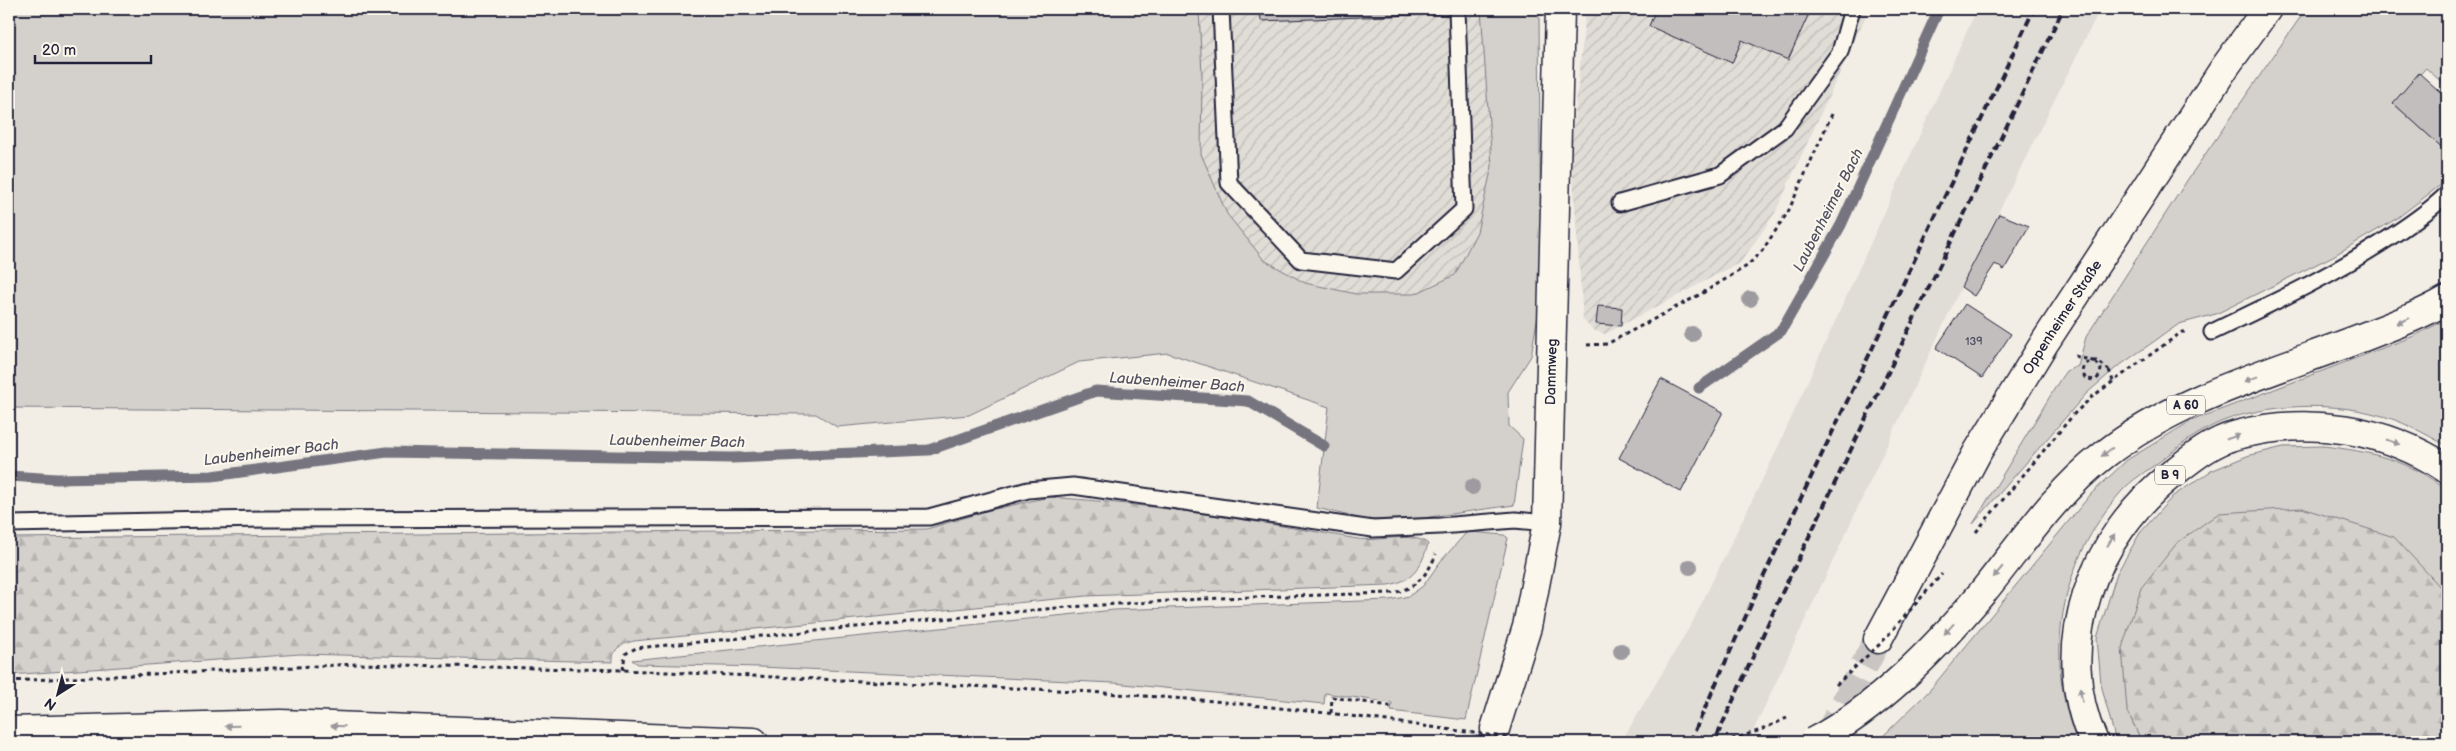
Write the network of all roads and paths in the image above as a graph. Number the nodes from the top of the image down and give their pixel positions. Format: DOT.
graph roads {
  1 [pos="1221,9"];
  2 [pos="1456,9"];
  3 [pos="1560,9"];
  4 [pos="1852,9"];
  5 [pos="2267,9"];
  6 [pos="1796,193"];
  7 [pos="2447,194"];
  8 [pos="1620,203"];
  9 [pos="2447,300"];
  10 [pos="2212,332"];
  11 [pos="1588,345"];
  12 [pos="2081,359"];
  13 [pos="2113,381"];
  14 [pos="2447,469"];
  15 [pos="1547,523"];
  16 [pos="9,524"];
  17 [pos="1440,526"];
  18 [pos="1973,536"];
  19 [pos="1948,566"];
  20 [pos="1878,638"];
  21 [pos="623,670"];
  22 [pos="9,681"];
  23 [pos="1829,690"];
  24 [pos="1388,712"];
  25 [pos="1331,713"];
  26 [pos="1792,714"];
  27 [pos="1496,729"];
  28 [pos="9,731"];
  29 [pos="754,742"];
  30 [pos="1540,742"];
  31 [pos="1724,742"];
  32 [pos="1813,742"];
  33 [pos="2094,742"];
  1 -- 2 [label="lane"];
  3 -- 15 [label="main road, Dammweg"];
  4 -- 8 [label="lane"];
  5 -- 20 [label="main road, Oppenheimer Straße"];
  6 -- 11 [label="path"];
  7 -- 10 [label="lane"];
  9 -- 32 [label="main road, A 60, one-way, bridge"];
  10 -- 13 [label="path"];
  12 -- 13 [label="path, bridge"];
  13 -- 18 [label="path"];
  33 -- 14 [label="main road, B 9, one-way"];
  15 -- 17 [label="lane"];
  15 -- 27 [label="main road, Dammweg"];
  16 -- 17 [label="lane"];
  17 -- 21 [label="path"];
  19 -- 23 [label="path, bridge"];
  21 -- 22 [label="path"];
  21 -- 25 [label="path"];
  24 -- 25 [label="path"];
  25 -- 30 [label="path, bridge"];
  26 -- 31 [label="path, bridge"];
  29 -- 28 [label="main road, one-way"];
}
